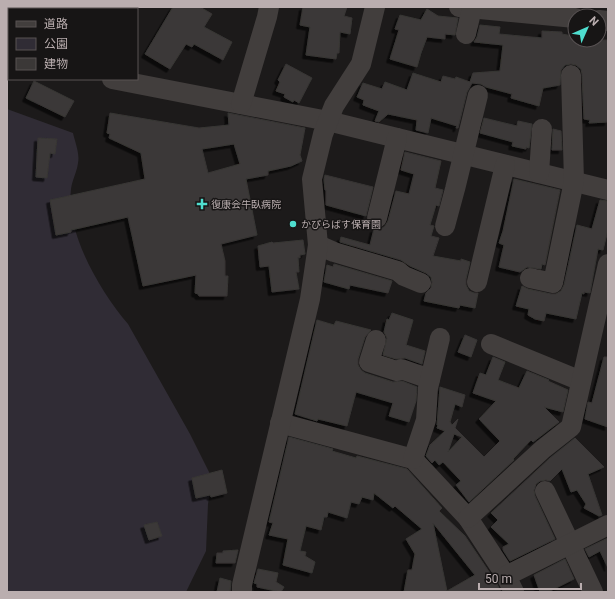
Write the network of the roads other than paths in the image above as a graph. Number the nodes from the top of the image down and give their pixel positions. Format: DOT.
graph roads {
  1 [pos="269,7"];
  2 [pos="375,7"];
  3 [pos="465,7"];
  4 [pos="567,17"];
  5 [pos="466,34"];
  6 [pos="571,76"];
  7 [pos="117,80"];
  8 [pos="478,95"];
  9 [pos="241,104"];
  10 [pos="328,121"];
  11 [pos="542,129"];
  12 [pos="397,138"];
  13 [pos="464,154"];
  14 [pos="505,164"];
  15 [pos="539,173"];
  16 [pos="574,181"];
  17 [pos="608,190"];
  18 [pos="378,218"];
  19 [pos="444,226"];
  20 [pos="318,245"];
  21 [pos="608,264"];
  22 [pos="530,278"];
  23 [pos="477,282"];
  24 [pos="422,283"];
  25 [pos="440,338"];
  26 [pos="376,340"];
  27 [pos="492,344"];
  28 [pos="430,379"];
  29 [pos="581,381"];
  30 [pos="280,423"];
  31 [pos="413,459"];
  32 [pos="545,491"];
  33 [pos="468,518"];
  34 [pos="608,525"];
  35 [pos="570,544"];
  36 [pos="510,584"];
  37 [pos="242,592"];
  38 [pos="593,592"];
  1 -- 9 [label="street"];
  2 -- 10 [label="street"];
  3 -- 4 [label="street"];
  3 -- 5 [label="street"];
  6 -- 16 [label="street"];
  7 -- 9 [label="street"];
  8 -- 13 [label="street"];
  9 -- 10 [label="street"];
  10 -- 12 [label="street"];
  10 -- 20 [label="street"];
  11 -- 15 [label="street"];
  12 -- 13 [label="street"];
  12 -- 18 [label="street"];
  13 -- 14 [label="street"];
  13 -- 19 [label="street"];
  14 -- 15 [label="street"];
  14 -- 23 [label="street"];
  15 -- 16 [label="street"];
  16 -- 17 [label="street"];
  16 -- 22 [label="street"];
  20 -- 24 [label="street"];
  20 -- 30 [label="street"];
  21 -- 29 [label="street"];
  25 -- 28 [label="street"];
  26 -- 28 [label="street"];
  27 -- 29 [label="street"];
  28 -- 31 [label="street"];
  29 -- 33 [label="street"];
  30 -- 31 [label="street"];
  30 -- 37 [label="street"];
  31 -- 33 [label="street"];
  32 -- 35 [label="street"];
  33 -- 36 [label="street"];
  34 -- 35 [label="street"];
  35 -- 36 [label="street"];
  35 -- 38 [label="street"];
}
